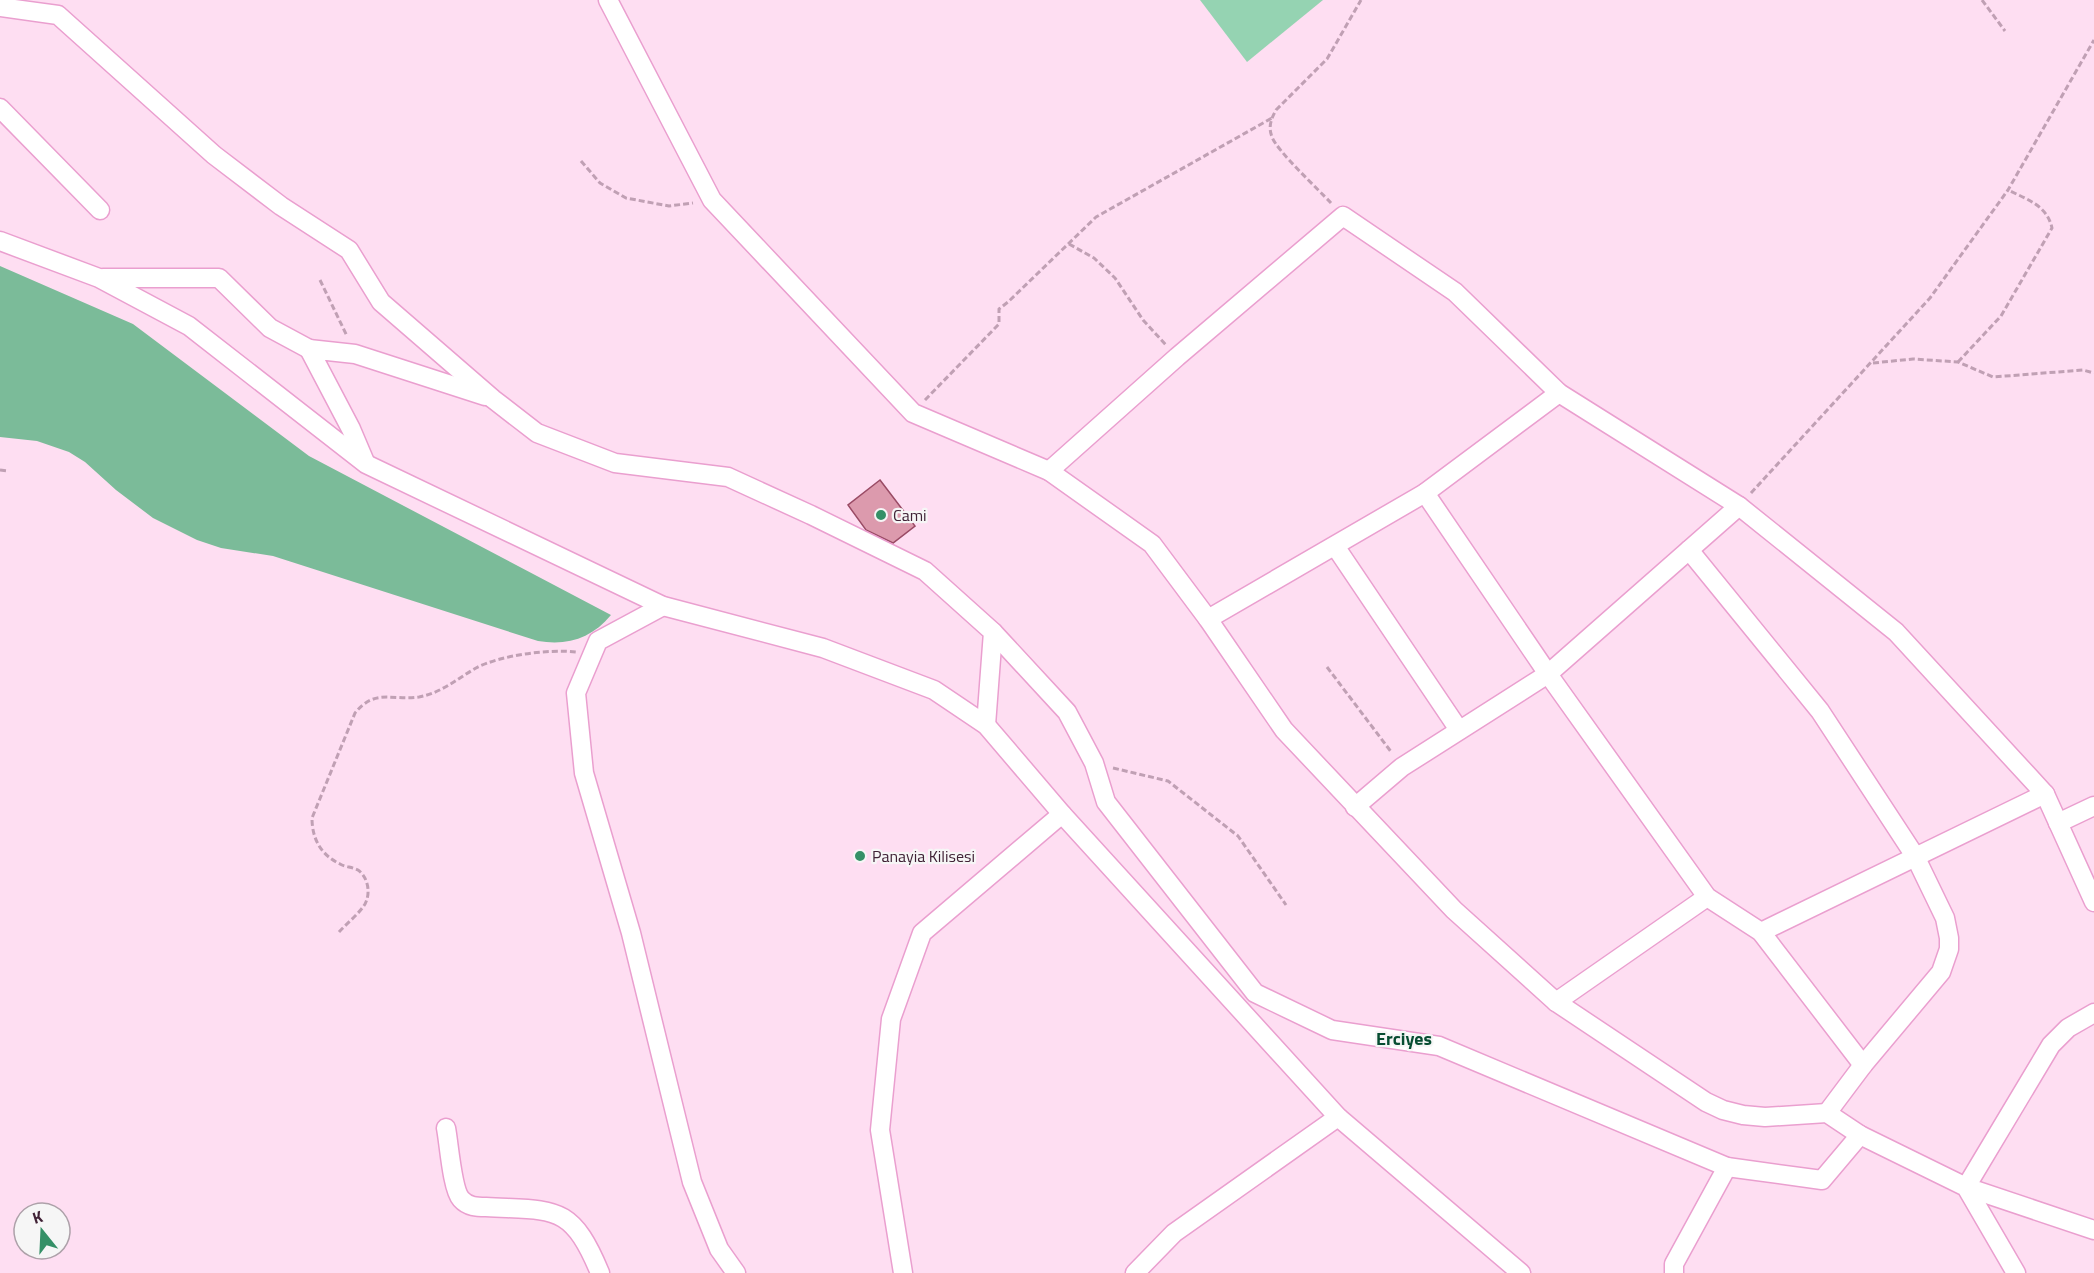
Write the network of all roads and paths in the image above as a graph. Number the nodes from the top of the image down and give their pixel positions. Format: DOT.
graph roads {
  1 [pos="608,0"];
  2 [pos="1361,0"];
  3 [pos="1982,0"];
  4 [pos="0,8"];
  5 [pos="2005,31"];
  6 [pos="2094,40"];
  7 [pos="0,108"];
  8 [pos="1272,118"];
  9 [pos="581,161"];
  10 [pos="2008,190"];
  11 [pos="712,200"];
  12 [pos="100,210"];
  13 [pos="1343,216"];
  14 [pos="0,241"];
  15 [pos="1069,244"];
  16 [pos="99,278"];
  17 [pos="320,280"];
  18 [pos="309,349"];
  19 [pos="355,354"];
  20 [pos="1177,357"];
  21 [pos="1958,362"];
  22 [pos="1871,363"];
  23 [pos="2094,373"];
  24 [pos="1559,393"];
  25 [pos="493,399"];
  26 [pos="913,413"];
  27 [pos="366,464"];
  28 [pos="0,470"];
  29 [pos="8,471"];
  30 [pos="1049,471"];
  31 [pos="1425,494"];
  32 [pos="1739,506"];
  33 [pos="1335,546"];
  34 [pos="1689,550"];
  35 [pos="663,606"];
  36 [pos="1208,619"];
  37 [pos="993,632"];
  38 [pos="592,654"];
  39 [pos="1326,667"];
  40 [pos="1548,675"];
  41 [pos="986,725"];
  42 [pos="1459,730"];
  43 [pos="1094,764"];
  44 [pos="1402,767"];
  45 [pos="2045,794"];
  46 [pos="2094,806"];
  47 [pos="1355,807"];
  48 [pos="1062,814"];
  49 [pos="2058,823"];
  50 [pos="1915,856"];
  51 [pos="1707,897"];
  52 [pos="2094,902"];
  53 [pos="1286,905"];
  54 [pos="339,932"];
  55 [pos="1761,932"];
  56 [pos="1255,993"];
  57 [pos="1556,1002"];
  58 [pos="1233,1003"];
  59 [pos="2094,1013"];
  60 [pos="1863,1065"];
  61 [pos="1827,1113"];
  62 [pos="1338,1117"];
  63 [pos="446,1128"];
  64 [pos="1860,1135"];
  65 [pos="1727,1167"];
  66 [pos="1966,1187"];
  67 [pos="2094,1230"];
  68 [pos="600,1273"];
  69 [pos="736,1273"];
  70 [pos="903,1273"];
  71 [pos="1135,1273"];
  72 [pos="1521,1273"];
  73 [pos="1674,1273"];
  74 [pos="2016,1273"];
  1 -- 11 [label="street"];
  2 -- 8 [label="path"];
  3 -- 5 [label="path"];
  4 -- 25 [label="street"];
  6 -- 10 [label="path"];
  7 -- 12 [label="street"];
  8 -- 13 [label="path"];
  8 -- 15 [label="path"];
  9 -- 11 [label="path"];
  10 -- 21 [label="path"];
  10 -- 22 [label="path"];
  11 -- 26 [label="street"];
  13 -- 20 [label="street"];
  13 -- 24 [label="street"];
  14 -- 16 [label="street"];
  15 -- 20 [label="path"];
  15 -- 26 [label="path"];
  16 -- 18 [label="street"];
  16 -- 27 [label="street"];
  17 -- 19 [label="path"];
  18 -- 19 [label="street"];
  18 -- 27 [label="street"];
  19 -- 25 [label="street"];
  20 -- 30 [label="street"];
  21 -- 22 [label="path"];
  21 -- 23 [label="path"];
  22 -- 32 [label="path"];
  24 -- 31 [label="street"];
  24 -- 32 [label="street"];
  25 -- 37 [label="street"];
  26 -- 30 [label="street"];
  27 -- 35 [label="street"];
  28 -- 29 [label="path"];
  30 -- 36 [label="street"];
  31 -- 33 [label="street"];
  31 -- 40 [label="street"];
  32 -- 34 [label="street"];
  32 -- 45 [label="street"];
  33 -- 36 [label="street"];
  33 -- 42 [label="street"];
  34 -- 40 [label="street"];
  34 -- 50 [label="street"];
  35 -- 38 [label="street"];
  35 -- 41 [label="street"];
  36 -- 47 [label="street"];
  37 -- 41 [label="street"];
  37 -- 43 [label="street"];
  38 -- 54 [label="path"];
  38 -- 69 [label="street"];
  39 -- 44 [label="path"];
  40 -- 42 [label="street"];
  40 -- 51 [label="street"];
  41 -- 48 [label="street"];
  42 -- 44 [label="street"];
  43 -- 53 [label="path"];
  43 -- 56 [label="street"];
  44 -- 47 [label="street"];
  45 -- 49 [label="street"];
  45 -- 50 [label="street"];
  46 -- 49 [label="street"];
  47 -- 57 [label="street"];
  48 -- 58 [label="street"];
  48 -- 70 [label="street"];
  49 -- 52 [label="street"];
  50 -- 55 [label="street"];
  50 -- 60 [label="street"];
  51 -- 55 [label="street"];
  51 -- 57 [label="street"];
  55 -- 60 [label="street"];
  56 -- 58 [label="street"];
  56 -- 65 [label="street"];
  57 -- 61 [label="street"];
  58 -- 62 [label="street"];
  59 -- 66 [label="street"];
  60 -- 61 [label="street"];
  61 -- 64 [label="street"];
  62 -- 71 [label="street"];
  62 -- 72 [label="street"];
  63 -- 68 [label="street"];
  64 -- 65 [label="street"];
  64 -- 66 [label="street"];
  65 -- 73 [label="street"];
  66 -- 67 [label="street"];
  66 -- 74 [label="street"];
}
